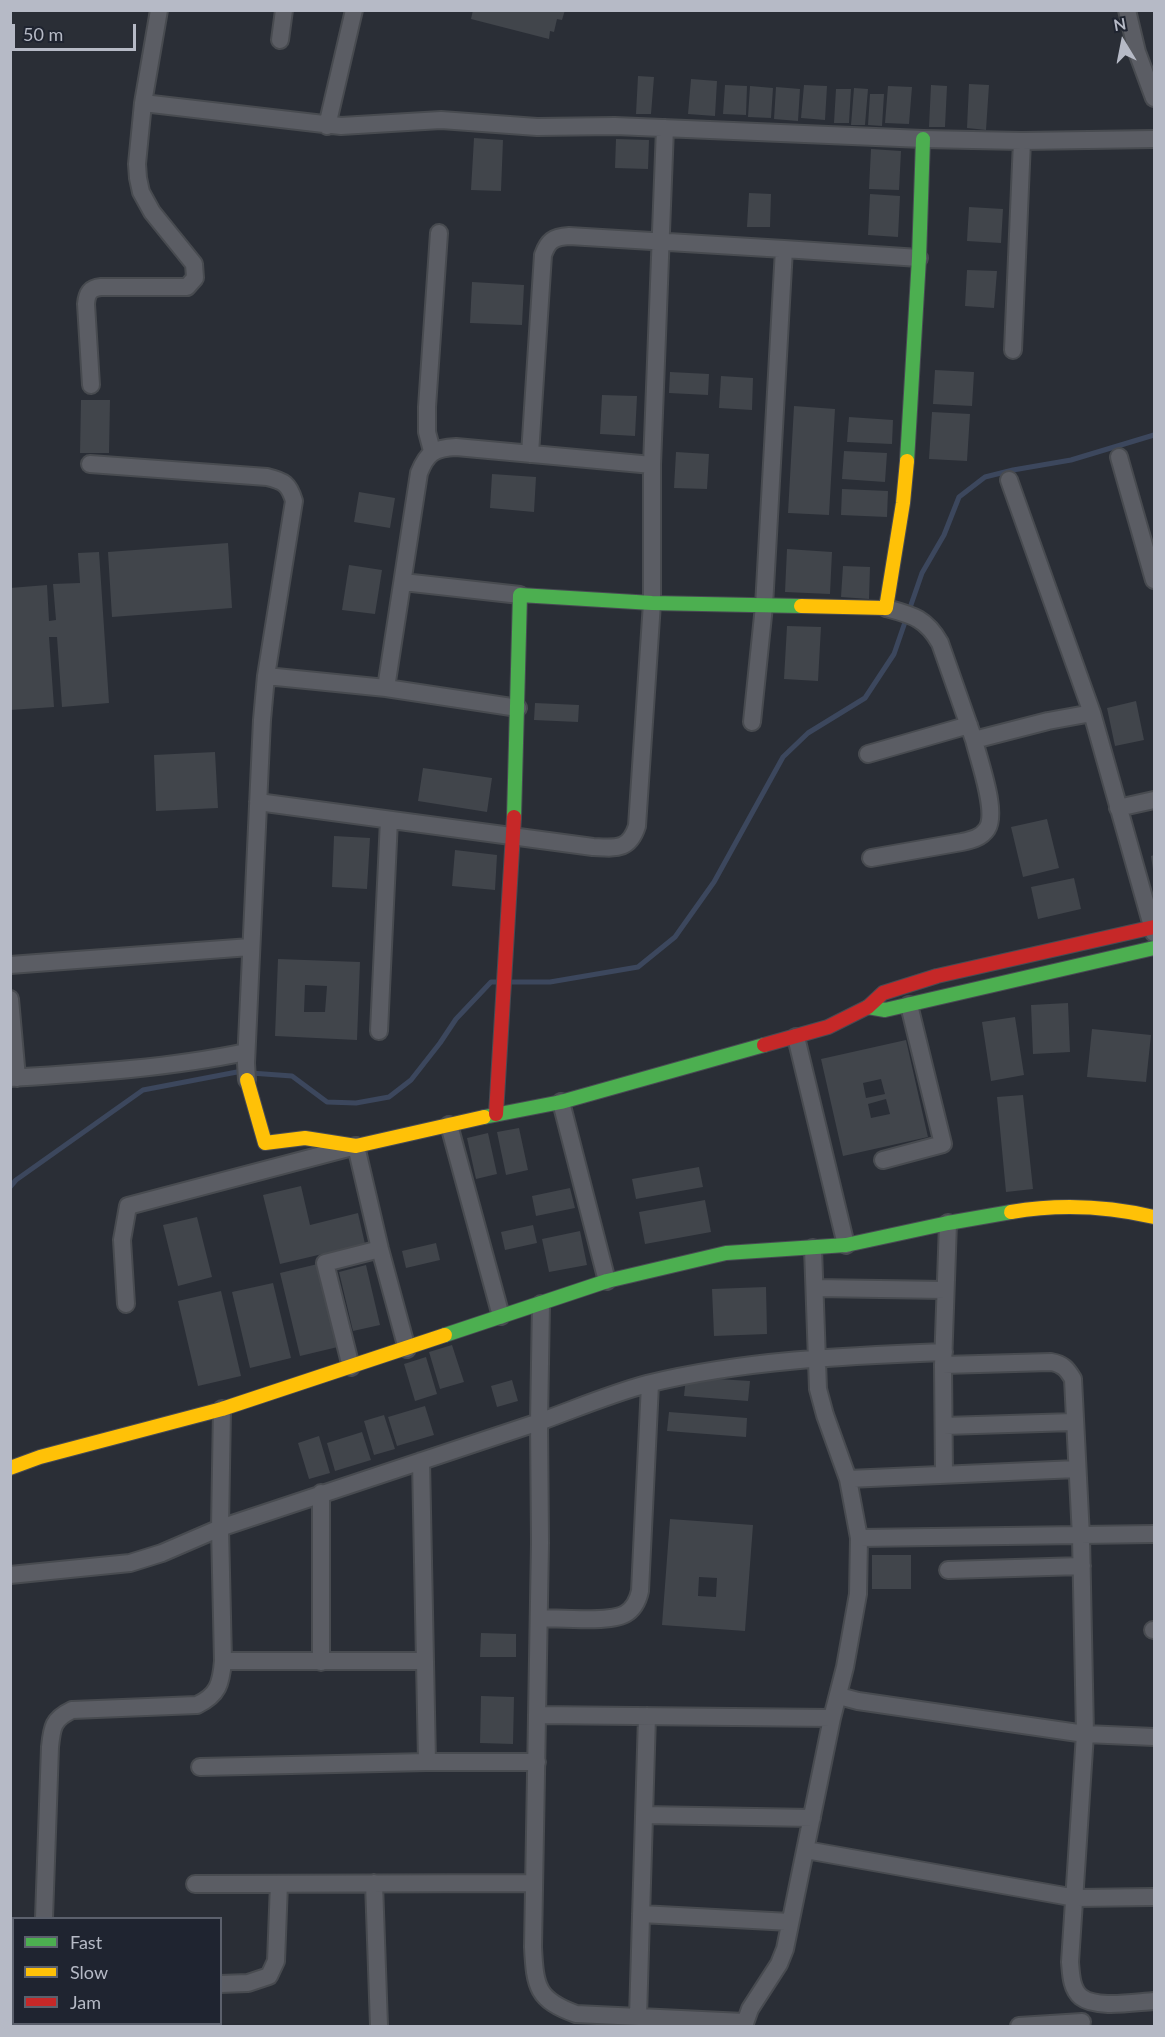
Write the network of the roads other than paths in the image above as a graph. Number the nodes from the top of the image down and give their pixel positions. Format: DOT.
graph roads {
  1 [pos="159,10"];
  2 [pos="284,10"];
  3 [pos="354,10"];
  4 [pos="1127,10"];
  5 [pos="280,40"];
  6 [pos="1155,98"];
  7 [pos="143,103"];
  8 [pos="327,126"];
  9 [pos="665,128"];
  10 [pos="923,139"];
  11 [pos="1155,139"];
  12 [pos="1022,141"];
  13 [pos="439,233"];
  14 [pos="662,241"];
  15 [pos="784,249"];
  16 [pos="919,258"];
  17 [pos="1013,350"];
  18 [pos="91,385"];
  19 [pos="432,452"];
  20 [pos="530,454"];
  21 [pos="1119,457"];
  22 [pos="90,464"];
  23 [pos="652,465"];
  24 [pos="1009,480"];
  25 [pos="1152,560"];
  26 [pos="1155,580"];
  27 [pos="403,582"];
  28 [pos="520,595"];
  29 [pos="652,603"];
  30 [pos="764,606"];
  31 [pos="889,609"];
  32 [pos="266,676"];
  33 [pos="386,688"];
  34 [pos="518,708"];
  35 [pos="1092,714"];
  36 [pos="752,722"];
  37 [pos="971,732"];
  38 [pos="868,754"];
  39 [pos="1155,800"];
  40 [pos="258,802"];
  41 [pos="1118,808"];
  42 [pos="389,820"];
  43 [pos="514,835"];
  44 [pos="871,858"];
  45 [pos="1154,930"];
  46 [pos="250,947"];
  47 [pos="1155,948"];
  48 [pos="10,965"];
  49 [pos="10,999"];
  50 [pos="909,1005"];
  51 [pos="868,1007"];
  52 [pos="379,1031"];
  53 [pos="796,1037"];
  54 [pos="247,1065"];
  55 [pos="14,1078"];
  56 [pos="561,1102"];
  57 [pos="496,1114"];
  58 [pos="449,1125"];
  59 [pos="356,1146"];
  60 [pos="883,1160"];
  61 [pos="1155,1217"];
  62 [pos="948,1223"];
  63 [pos="846,1245"];
  64 [pos="380,1248"];
  65 [pos="813,1248"];
  66 [pos="607,1281"];
  67 [pos="815,1288"];
  68 [pos="945,1290"];
  69 [pos="126,1304"];
  70 [pos="541,1304"];
  71 [pos="501,1316"];
  72 [pos="407,1349"];
  73 [pos="816,1358"];
  74 [pos="944,1359"];
  75 [pos="351,1367"];
  76 [pos="650,1384"];
  77 [pos="222,1409"];
  78 [pos="539,1422"];
  79 [pos="1074,1422"];
  80 [pos="944,1426"];
  81 [pos="421,1461"];
  82 [pos="10,1468"];
  83 [pos="1077,1469"];
  84 [pos="944,1475"];
  85 [pos="848,1479"];
  86 [pos="321,1493"];
  87 [pos="220,1528"];
  88 [pos="1155,1534"];
  89 [pos="1081,1537"];
  90 [pos="859,1538"];
  91 [pos="1082,1566"];
  92 [pos="948,1570"];
  93 [pos="10,1575"];
  94 [pos="539,1618"];
  95 [pos="223,1661"];
  96 [pos="425,1661"];
  97 [pos="321,1662"];
  98 [pos="839,1696"];
  99 [pos="537,1715"];
  100 [pos="647,1716"];
  101 [pos="832,1718"];
  102 [pos="1085,1734"];
  103 [pos="1155,1737"];
  104 [pos="427,1762"];
  105 [pos="537,1762"];
  106 [pos="200,1767"];
  107 [pos="644,1815"];
  108 [pos="812,1818"];
  109 [pos="806,1850"];
  110 [pos="374,1883"];
  111 [pos="534,1883"];
  112 [pos="195,1884"];
  113 [pos="279,1884"];
  114 [pos="1155,1897"];
  115 [pos="1076,1898"];
  116 [pos="641,1914"];
  117 [pos="44,1917"];
  118 [pos="790,1922"];
  119 [pos="222,1984"];
  120 [pos="1079,1996"];
  121 [pos="1155,2001"];
  122 [pos="638,2017"];
  123 [pos="744,2024"];
  124 [pos="1082,2024"];
  125 [pos="379,2026"];
  126 [pos="1019,2026"];
  1 -- 7 [label="street"];
  2 -- 5 [label="street"];
  3 -- 8 [label="street"];
  4 -- 6 [label="street"];
  7 -- 8 [label="street"];
  7 -- 18 [label="street"];
  8 -- 9 [label="street"];
  9 -- 10 [label="street"];
  9 -- 14 [label="street"];
  10 -- 12 [label="street"];
  10 -- 16 [label="street"];
  11 -- 12 [label="street"];
  12 -- 17 [label="street"];
  13 -- 19 [label="street"];
  14 -- 15 [label="street"];
  14 -- 20 [label="street"];
  14 -- 23 [label="street"];
  15 -- 16 [label="street"];
  15 -- 30 [label="street"];
  16 -- 31 [label="street"];
  19 -- 20 [label="street"];
  19 -- 27 [label="street"];
  20 -- 23 [label="street"];
  21 -- 25 [label="street"];
  22 -- 32 [label="street"];
  23 -- 29 [label="street"];
  24 -- 35 [label="street"];
  25 -- 26 [label="street"];
  27 -- 28 [label="street"];
  27 -- 33 [label="street"];
  28 -- 29 [label="street"];
  28 -- 34 [label="street"];
  29 -- 30 [label="street"];
  29 -- 43 [label="street"];
  30 -- 31 [label="street"];
  30 -- 36 [label="street"];
  31 -- 37 [label="street"];
  32 -- 33 [label="street"];
  32 -- 40 [label="street"];
  33 -- 34 [label="street"];
  34 -- 43 [label="street"];
  35 -- 37 [label="street"];
  35 -- 41 [label="street"];
  37 -- 38 [label="street"];
  37 -- 44 [label="street"];
  39 -- 41 [label="street"];
  40 -- 42 [label="street"];
  40 -- 46 [label="street"];
  41 -- 45 [label="street"];
  42 -- 43 [label="street"];
  42 -- 52 [label="street"];
  43 -- 57 [label="street"];
  45 -- 51 [label="street"];
  46 -- 48 [label="street"];
  46 -- 54 [label="street"];
  47 -- 50 [label="street"];
  49 -- 55 [label="street"];
  50 -- 51 [label="street"];
  50 -- 60 [label="street"];
  51 -- 53 [label="street"];
  53 -- 56 [label="street"];
  53 -- 63 [label="street"];
  54 -- 55 [label="street"];
  54 -- 59 [label="street"];
  56 -- 57 [label="street"];
  56 -- 66 [label="street"];
  57 -- 58 [label="street"];
  58 -- 59 [label="street"];
  58 -- 71 [label="street"];
  59 -- 64 [label="street"];
  59 -- 69 [label="street"];
  61 -- 62 [label="street"];
  62 -- 63 [label="street"];
  62 -- 68 [label="street"];
  63 -- 65 [label="street"];
  64 -- 72 [label="street"];
  64 -- 75 [label="street"];
  65 -- 66 [label="street"];
  65 -- 67 [label="street"];
  66 -- 70 [label="street"];
  67 -- 68 [label="street"];
  67 -- 73 [label="street"];
  68 -- 74 [label="street"];
  70 -- 71 [label="street"];
  70 -- 78 [label="street"];
  71 -- 72 [label="street"];
  72 -- 75 [label="street"];
  73 -- 74 [label="street"];
  73 -- 76 [label="street"];
  73 -- 85 [label="street"];
  74 -- 79 [label="street"];
  74 -- 80 [label="street"];
  75 -- 77 [label="street"];
  76 -- 78 [label="street"];
  76 -- 94 [label="street"];
  77 -- 82 [label="street"];
  77 -- 87 [label="street"];
  78 -- 81 [label="street"];
  78 -- 94 [label="street"];
  79 -- 80 [label="street"];
  79 -- 83 [label="street"];
  80 -- 84 [label="street"];
  81 -- 86 [label="street"];
  81 -- 96 [label="street"];
  83 -- 84 [label="street"];
  83 -- 89 [label="street"];
  84 -- 85 [label="street"];
  85 -- 90 [label="street"];
  86 -- 87 [label="street"];
  86 -- 97 [label="street"];
  87 -- 93 [label="street"];
  87 -- 95 [label="street"];
  88 -- 89 [label="street"];
  89 -- 90 [label="street"];
  89 -- 91 [label="street"];
  90 -- 98 [label="street"];
  91 -- 92 [label="street"];
  91 -- 102 [label="street"];
  94 -- 99 [label="street"];
  95 -- 97 [label="street"];
  95 -- 117 [label="street"];
  96 -- 97 [label="street"];
  96 -- 104 [label="street"];
  98 -- 101 [label="street"];
  98 -- 102 [label="street"];
  99 -- 100 [label="street"];
  99 -- 105 [label="street"];
  100 -- 101 [label="street"];
  100 -- 107 [label="street"];
  101 -- 108 [label="street"];
  102 -- 103 [label="street"];
  102 -- 115 [label="street"];
  104 -- 105 [label="street"];
  104 -- 106 [label="street"];
  105 -- 111 [label="street"];
  107 -- 108 [label="street"];
  107 -- 116 [label="street"];
  108 -- 109 [label="street"];
  109 -- 115 [label="street"];
  109 -- 118 [label="street"];
  110 -- 111 [label="street"];
  110 -- 113 [label="street"];
  110 -- 125 [label="street"];
  111 -- 122 [label="street"];
  112 -- 113 [label="street"];
  113 -- 119 [label="street"];
  114 -- 115 [label="street"];
  115 -- 120 [label="street"];
  116 -- 118 [label="street"];
  116 -- 122 [label="street"];
  118 -- 123 [label="street"];
  120 -- 121 [label="street"];
  120 -- 124 [label="street"];
  122 -- 123 [label="street"];
  124 -- 126 [label="street"];
}
